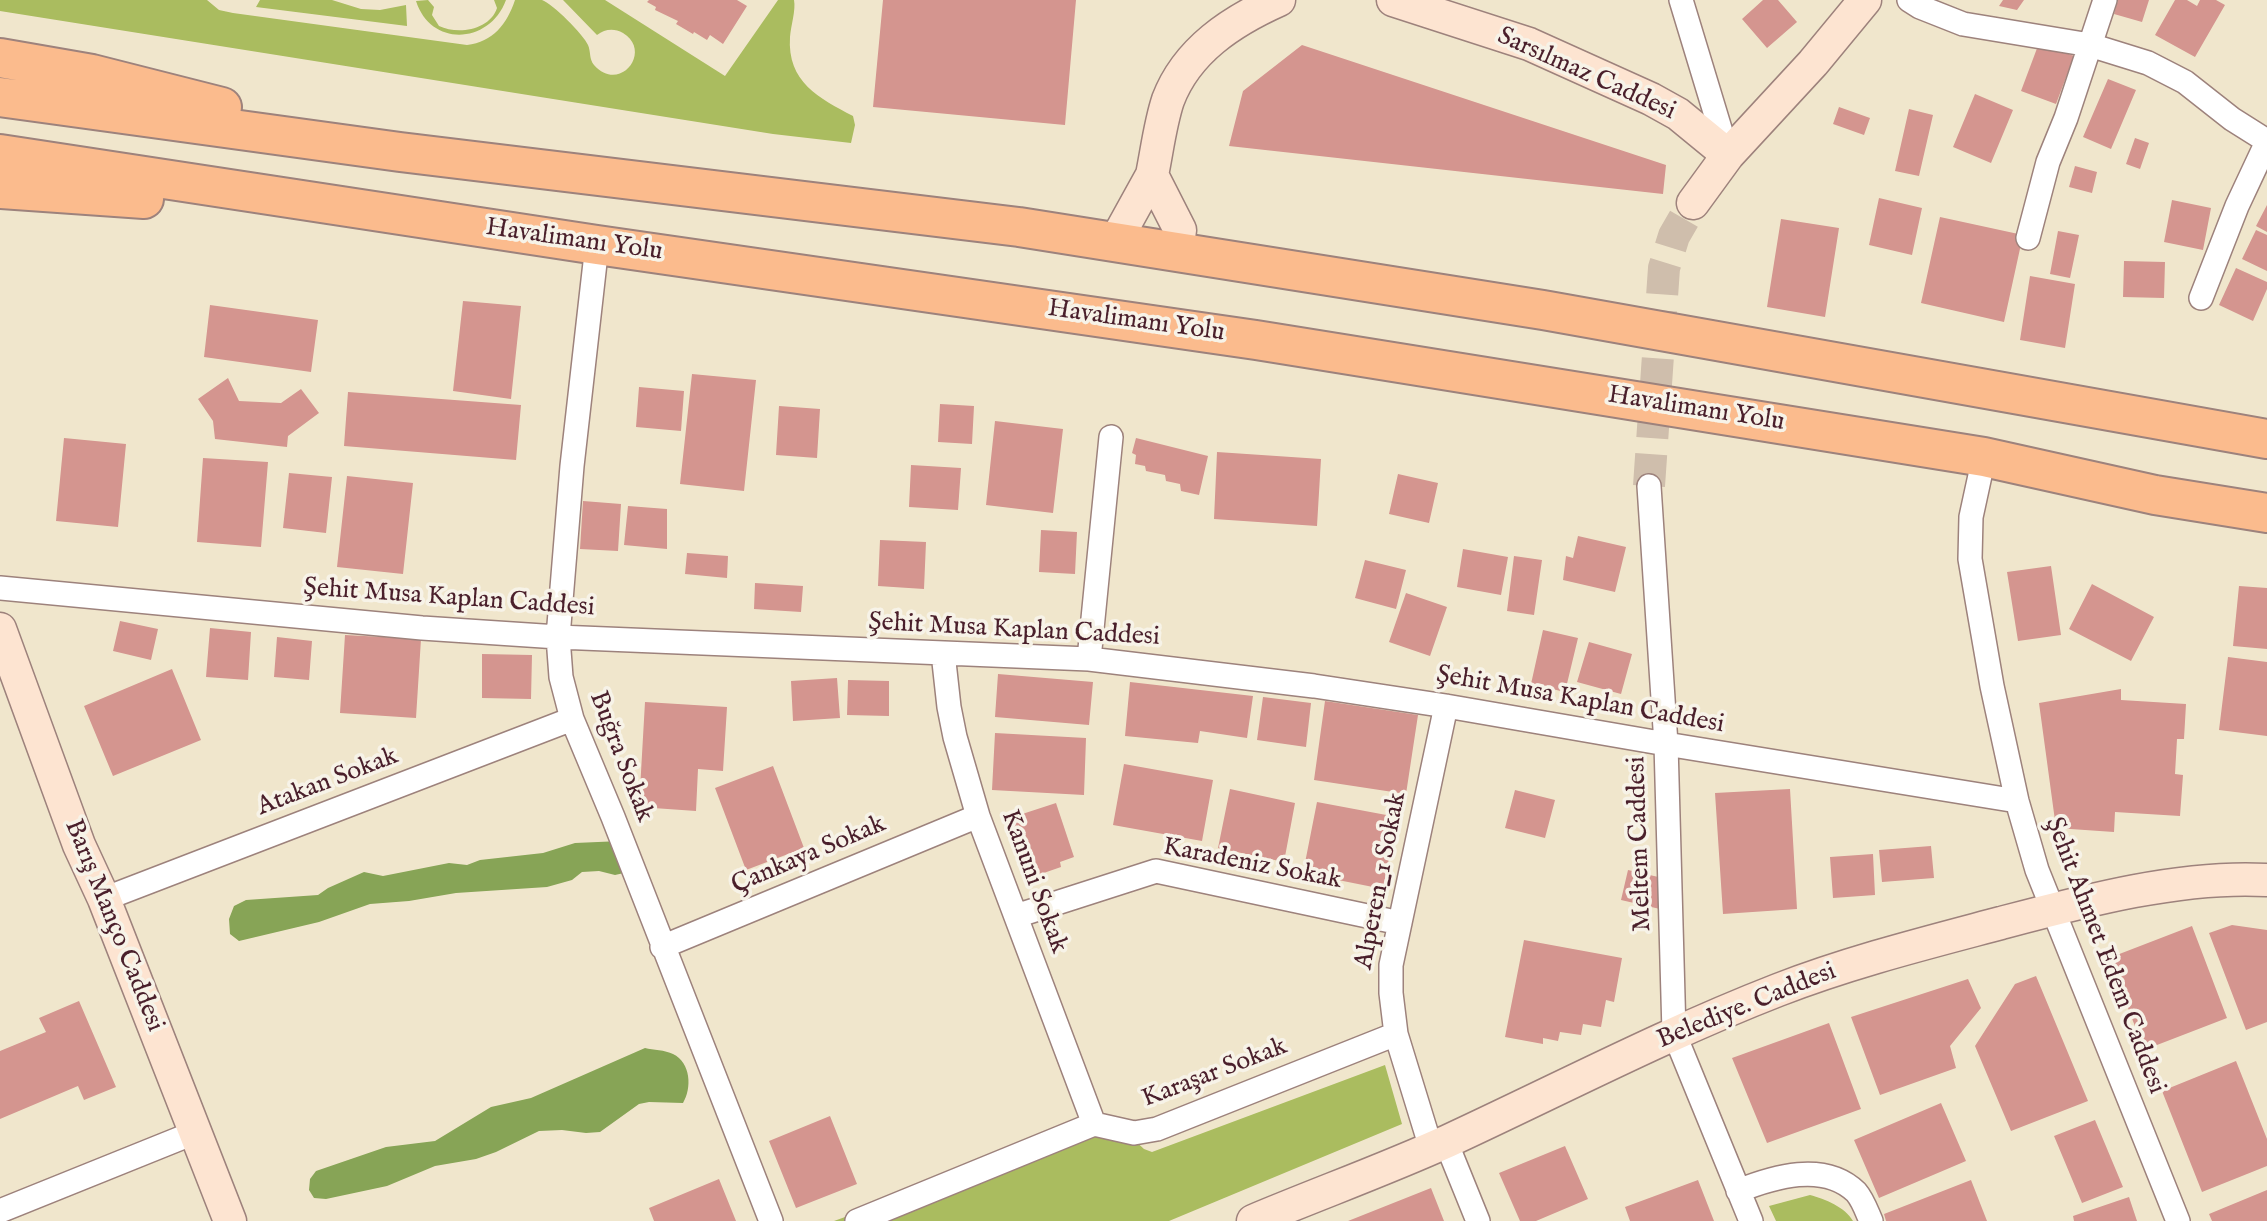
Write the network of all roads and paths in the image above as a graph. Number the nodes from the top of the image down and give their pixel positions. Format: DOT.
graph roads {
  1 [pos="1279,0"];
  2 [pos="1393,0"];
  3 [pos="1681,0"];
  4 [pos="1865,0"];
  5 [pos="1909,0"];
  6 [pos="2105,0"];
  7 [pos="2090,45"];
  8 [pos="0,58"];
  9 [pos="0,97"];
  10 [pos="2267,142"];
  11 [pos="400,152"];
  12 [pos="0,154"];
  13 [pos="1728,155"];
  14 [pos="1152,175"];
  15 [pos="0,188"];
  16 [pos="1693,203"];
  17 [pos="349,207"];
  18 [pos="2028,238"];
  19 [pos="1115,242"];
  20 [pos="597,245"];
  21 [pos="1177,251"];
  22 [pos="2200,298"];
  23 [pos="1111,436"];
  24 [pos="2267,439"];
  25 [pos="1984,457"];
  26 [pos="1649,486"];
  27 [pos="2267,513"];
  28 [pos="0,588"];
  29 [pos="0,629"];
  30 [pos="558,637"];
  31 [pos="943,653"];
  32 [pos="1089,659"];
  33 [pos="1446,706"];
  34 [pos="572,719"];
  35 [pos="1666,744"];
  36 [pos="2017,801"];
  37 [pos="978,816"];
  38 [pos="2267,880"];
  39 [pos="104,899"];
  40 [pos="2053,909"];
  41 [pos="1016,916"];
  42 [pos="1400,923"];
  43 [pos="662,947"];
  44 [pos="1674,1033"];
  45 [pos="1396,1034"];
  46 [pos="1094,1124"];
  47 [pos="196,1132"];
  48 [pos="1438,1145"];
  49 [pos="1738,1191"];
  50 [pos="0,1211"];
  51 [pos="230,1221"];
  52 [pos="771,1221"];
  53 [pos="857,1221"];
  54 [pos="1252,1221"];
  55 [pos="1478,1221"];
  56 [pos="1751,1221"];
  57 [pos="1871,1221"];
  58 [pos="2178,1221"];
  1 -- 14 [label="street"];
  2 -- 13 [label="street, Sarsılmaz Caddesi"];
  3 -- 13 [label="street"];
  4 -- 13 [label="street"];
  5 -- 7 [label="street"];
  6 -- 7 [label="street"];
  7 -- 10 [label="street"];
  7 -- 18 [label="street"];
  8 -- 11 [label="highway"];
  9 -- 11 [label="highway"];
  10 -- 22 [label="street"];
  11 -- 19 [label="highway"];
  12 -- 17 [label="highway, Havalimanı Yolu"];
  13 -- 16 [label="street"];
  14 -- 19 [label="street"];
  14 -- 21 [label="street"];
  15 -- 17 [label="highway"];
  17 -- 20 [label="highway, Havalimanı Yolu"];
  19 -- 21 [label="highway"];
  20 -- 25 [label="highway, Havalimanı Yolu"];
  20 -- 30 [label="street, Buğra Sokak"];
  21 -- 24 [label="highway"];
  23 -- 32 [label="street"];
  25 -- 27 [label="highway, Havalimanı Yolu"];
  25 -- 36 [label="street, Şehit Ahmet Edem Caddesi"];
  26 -- 35 [label="street, Meltem Caddesi"];
  28 -- 30 [label="street, Şehit Musa Kaplan Caddesi"];
  29 -- 39 [label="street, Barış Manço Caddesi"];
  30 -- 31 [label="street, Şehit Musa Kaplan Caddesi"];
  30 -- 34 [label="street, Buğra Sokak"];
  31 -- 32 [label="street, Şehit Musa Kaplan Caddesi"];
  31 -- 37 [label="street, Kanuni Sokak"];
  32 -- 33 [label="street, Şehit Musa Kaplan Caddesi"];
  33 -- 35 [label="street, Şehit Musa Kaplan Caddesi"];
  33 -- 42 [label="street, Alperen_1 Sokak"];
  34 -- 39 [label="street, Atakan Sokak"];
  34 -- 43 [label="street, Buğra Sokak"];
  35 -- 36 [label="street, Şehit Musa Kaplan Caddesi"];
  35 -- 44 [label="street, Meltem Caddesi"];
  36 -- 40 [label="street, Şehit Ahmet Edem Caddesi"];
  37 -- 41 [label="street, Kanuni Sokak"];
  37 -- 43 [label="street, Çankaya Sokak"];
  38 -- 40 [label="street, Belediye. Caddesi"];
  39 -- 47 [label="street, Barış Manço Caddesi"];
  40 -- 44 [label="street, Belediye. Caddesi"];
  40 -- 58 [label="street, Şehit Ahmet Edem Caddesi"];
  41 -- 42 [label="street, Karadeniz Sokak"];
  41 -- 46 [label="street, Kanuni Sokak"];
  42 -- 45 [label="street, Alperen_1 Sokak"];
  43 -- 52 [label="street, Buğra Sokak"];
  44 -- 48 [label="street, Belediye. Caddesi"];
  44 -- 49 [label="street"];
  45 -- 46 [label="street, Karaşar Sokak"];
  45 -- 48 [label="street, Alperen_1 Sokak"];
  46 -- 53 [label="street"];
  47 -- 50 [label="street"];
  47 -- 51 [label="street, Barış Manço Caddesi"];
  48 -- 54 [label="street, Belediye. Caddesi"];
  48 -- 55 [label="street, Alperen_1 Sokak"];
  49 -- 56 [label="street"];
  49 -- 57 [label="street"];
}
